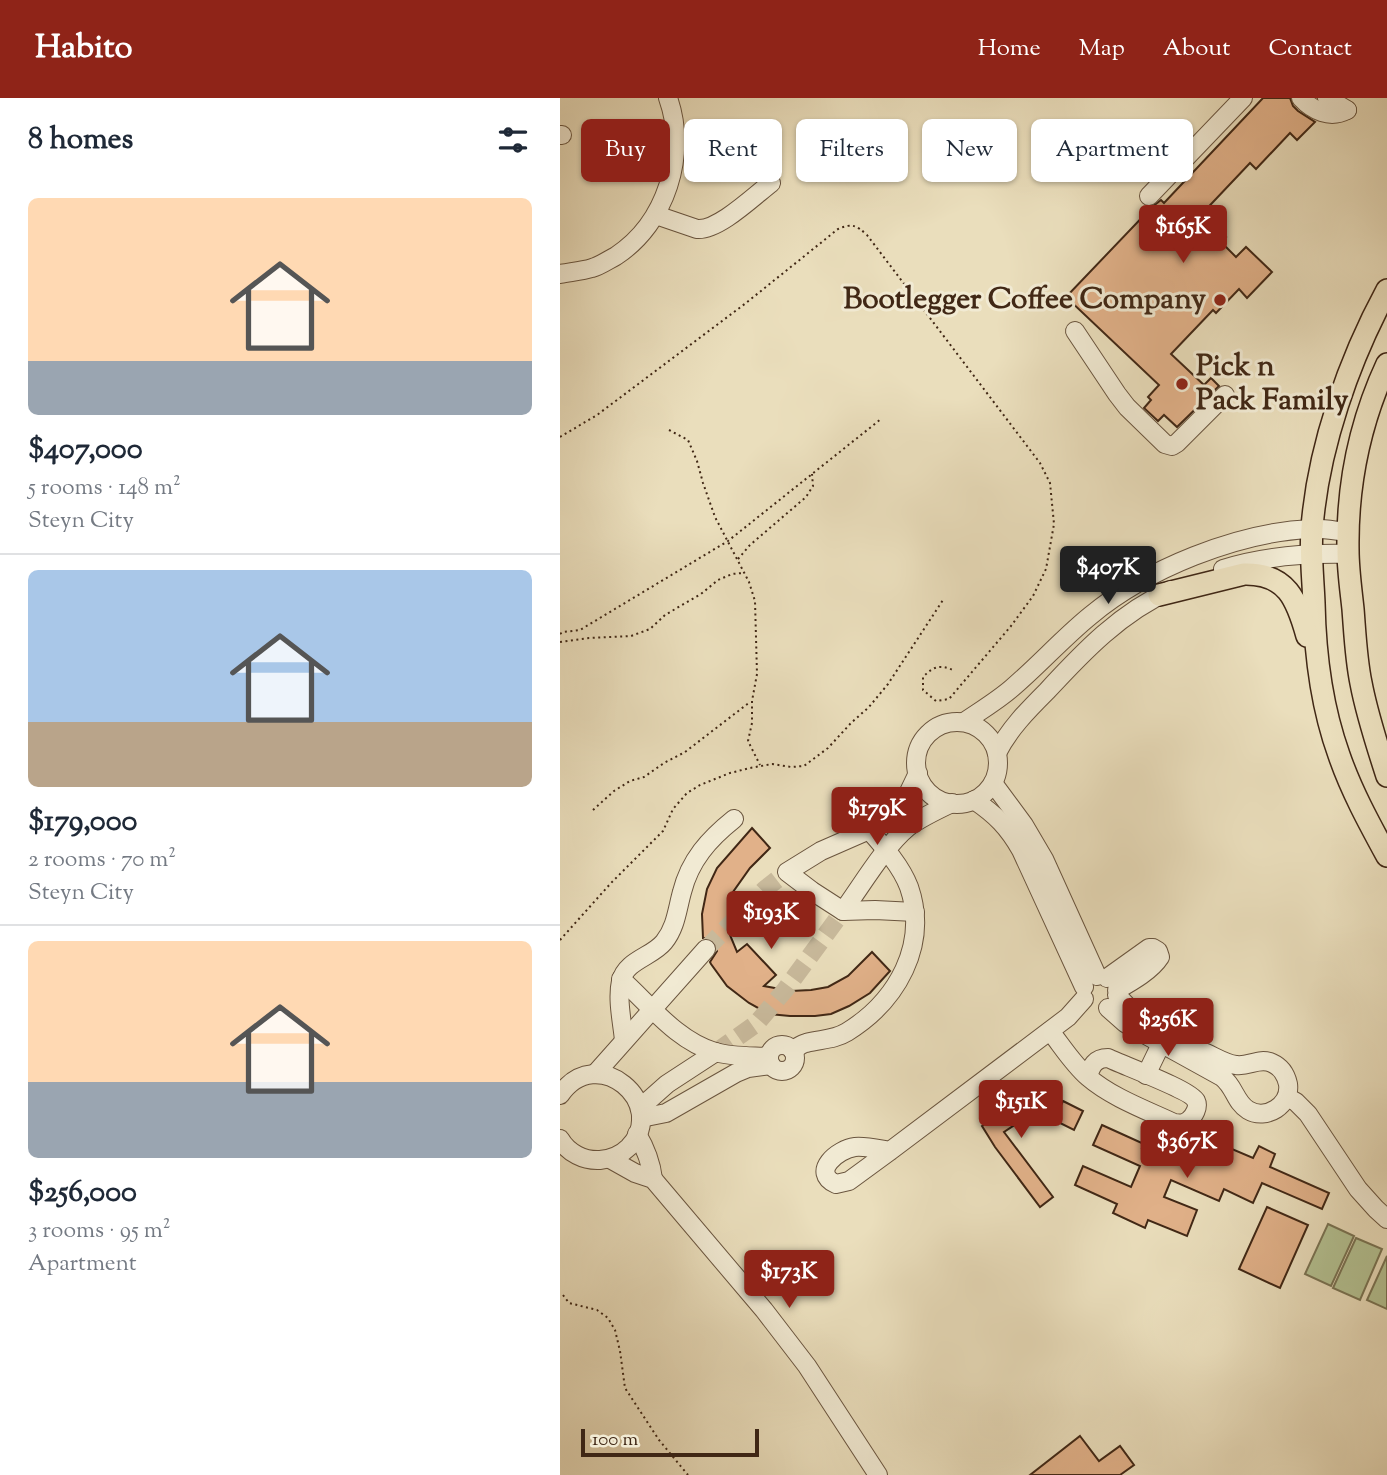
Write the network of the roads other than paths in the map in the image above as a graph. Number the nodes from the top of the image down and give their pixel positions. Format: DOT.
graph roads {
  1 [pos="668,98"];
  2 [pos="1243,98"];
  3 [pos="1301,98"];
  4 [pos="1327,98"];
  5 [pos="771,183"];
  6 [pos="1149,195"];
  7 [pos="656,215"];
  8 [pos="560,274"];
  9 [pos="1387,290"];
  10 [pos="1075,331"];
  11 [pos="1387,364"];
  12 [pos="1224,395"];
  13 [pos="1312,529"];
  14 [pos="1348,532"];
  15 [pos="1312,553"];
  16 [pos="1348,554"];
  17 [pos="1159,595"];
  18 [pos="1320,682"];
  19 [pos="964,722"];
  20 [pos="997,753"];
  21 [pos="918,773"];
  22 [pos="1387,776"];
  23 [pos="993,783"];
  24 [pos="974,800"];
  25 [pos="952,803"];
  26 [pos="734,819"];
  27 [pos="869,830"];
  28 [pos="887,850"];
  29 [pos="1387,856"];
  30 [pos="843,911"];
  31 [pos="915,912"];
  32 [pos="706,949"];
  33 [pos="621,979"];
  34 [pos="1101,992"];
  35 [pos="653,1009"];
  36 [pos="1050,1031"];
  37 [pos="625,1040"];
  38 [pos="1161,1044"];
  39 [pos="716,1052"];
  40 [pos="770,1061"];
  41 [pos="560,1071"];
  42 [pos="589,1075"];
  43 [pos="1146,1075"];
  44 [pos="1087,1077"];
  45 [pos="1287,1090"];
  46 [pos="560,1095"];
  47 [pos="639,1120"];
  48 [pos="561,1141"];
  49 [pos="890,1151"];
  50 [pos="610,1159"];
  51 [pos="653,1179"];
  52 [pos="1387,1219"];
  53 [pos="878,1475"];
  1 -- 7 [label="street"];
  2 -- 6 [label="street"];
  3 -- 4 [label="street"];
  5 -- 7 [label="street"];
  7 -- 8 [label="street"];
  9 -- 13 [label="main road"];
  10 -- 12 [label="street"];
  11 -- 14 [label="main road"];
  13 -- 14 [label="street"];
  13 -- 15 [label="main road"];
  13 -- 19 [label="street"];
  14 -- 16 [label="main road"];
  15 -- 16 [label="street"];
  15 -- 17 [label="street"];
  15 -- 18 [label="main road"];
  16 -- 22 [label="main road"];
  17 -- 18 [label="main road"];
  17 -- 20 [label="street"];
  18 -- 29 [label="main road"];
  19 -- 20 [label="street"];
  19 -- 21 [label="street"];
  20 -- 23 [label="street"];
  21 -- 25 [label="street"];
  21 -- 27 [label="street"];
  23 -- 24 [label="street"];
  23 -- 34 [label="street"];
  24 -- 25 [label="street"];
  24 -- 34 [label="street"];
  25 -- 28 [label="street"];
  26 -- 33 [label="street"];
  27 -- 28 [label="street"];
  27 -- 30 [label="street"];
  28 -- 30 [label="street"];
  28 -- 31 [label="street"];
  30 -- 31 [label="street"];
  31 -- 40 [label="street"];
  32 -- 35 [label="street"];
  33 -- 35 [label="street"];
  33 -- 37 [label="street"];
  34 -- 36 [label="street"];
  34 -- 38 [label="street"];
  34 -- 45 [label="street"];
  35 -- 37 [label="street"];
  35 -- 39 [label="street"];
  36 -- 44 [label="street"];
  36 -- 49 [label="street"];
  37 -- 42 [label="street"];
  38 -- 43 [label="street"];
  38 -- 45 [label="street"];
  39 -- 40 [label="street"];
  39 -- 47 [label="street"];
  40 -- 47 [label="street"];
  41 -- 42 [label="street"];
  42 -- 46 [label="street"];
  42 -- 47 [label="street"];
  43 -- 44 [label="street"];
  43 -- 44 [label="street"];
  45 -- 52 [label="street"];
  47 -- 50 [label="street"];
  47 -- 51 [label="street"];
  48 -- 50 [label="street"];
  50 -- 51 [label="street"];
  51 -- 53 [label="street"];
}
